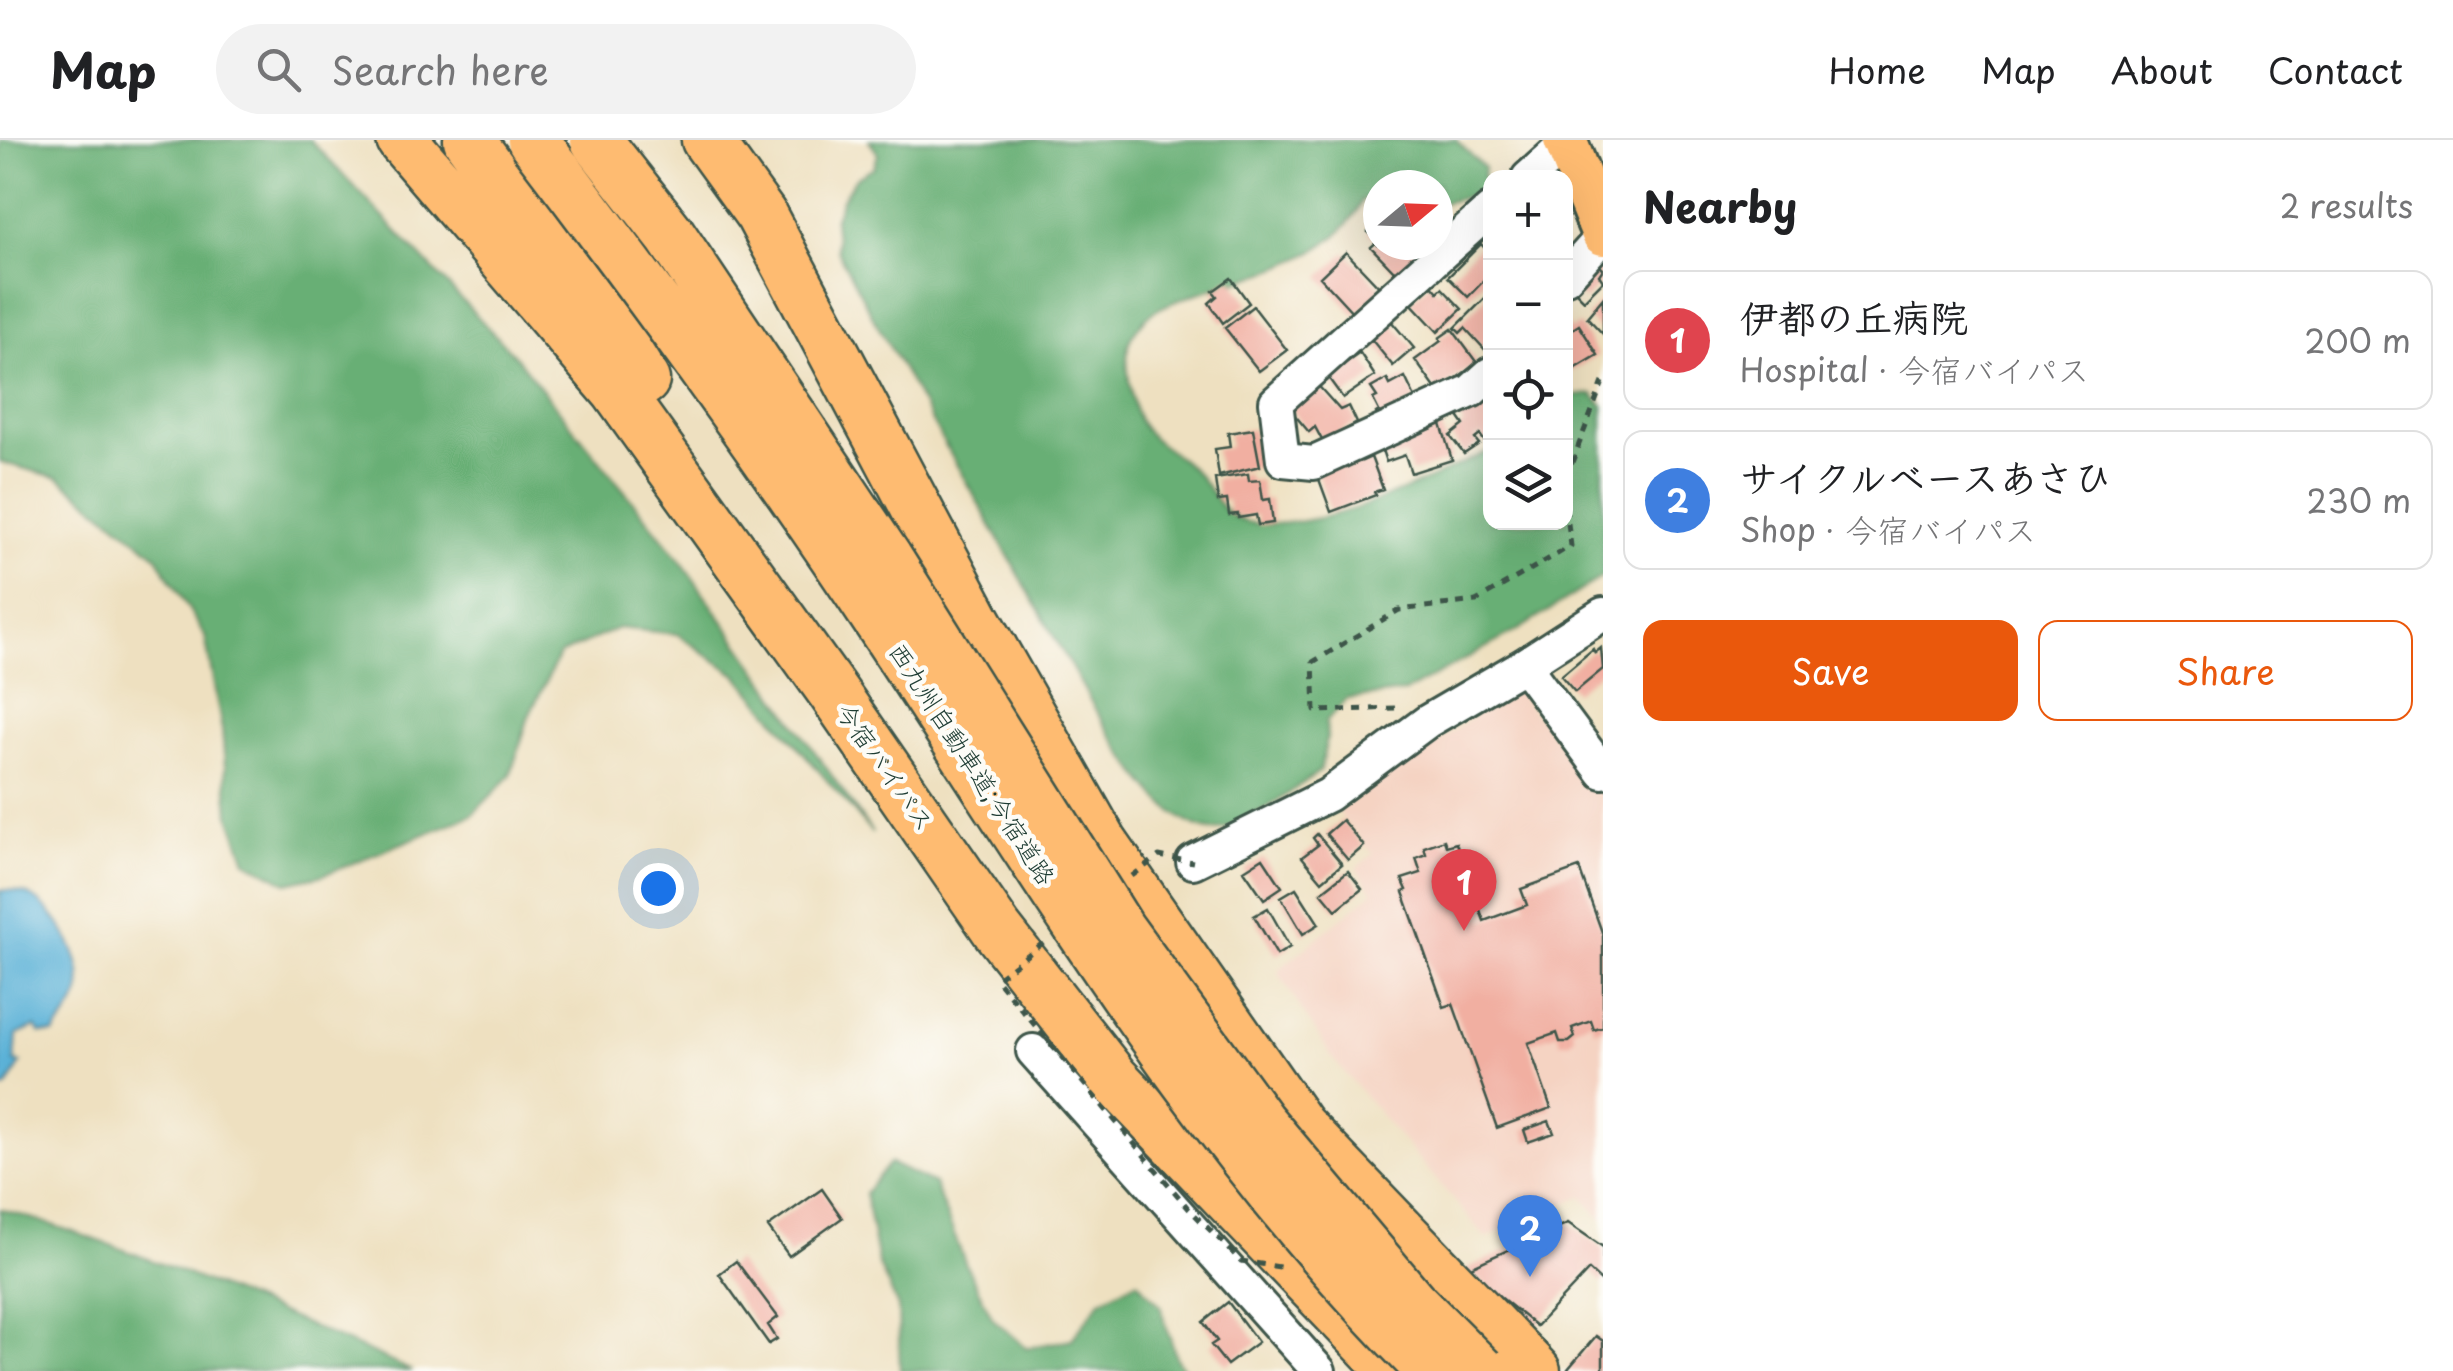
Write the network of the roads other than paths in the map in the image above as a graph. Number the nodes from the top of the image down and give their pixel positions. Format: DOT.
graph roads {
  1 [pos="402,140"];
  2 [pos="468,140"];
  3 [pos="533,140"];
  4 [pos="596,140"];
  5 [pos="675,140"];
  6 [pos="707,140"];
  7 [pos="1566,141"];
  8 [pos="1536,170"];
  9 [pos="1483,216"];
  10 [pos="1603,235"];
  11 [pos="1573,269"];
  12 [pos="1483,380"];
  13 [pos="1603,614"];
  14 [pos="974,616"];
  15 [pos="1524,665"];
  16 [pos="833,692"];
  17 [pos="1603,772"];
  18 [pos="1193,862"];
  19 [pos="1033,1051"];
  20 [pos="1318,1371"];
  21 [pos="1394,1371"];
  22 [pos="1432,1371"];
  23 [pos="1480,1371"];
  24 [pos="1534,1371"];
  1 -- 16 [label="highway, 今宿バイパス"];
  2 -- 16 [label="highway"];
  3 -- 22 [label="highway, 西九州自動車道;今宿道路, bridge"];
  4 -- 23 [label="highway, 西九州自動車道;今宿道路, bridge"];
  5 -- 14 [label="highway"];
  6 -- 14 [label="highway"];
  7 -- 8 [label="street"];
  7 -- 10 [label="main road"];
  9 -- 12 [label="street"];
  10 -- 11 [label="street"];
  13 -- 15 [label="street"];
  14 -- 24 [label="highway"];
  15 -- 17 [label="street"];
  15 -- 18 [label="street"];
  16 -- 21 [label="highway, 今宿バイパス"];
  19 -- 20 [label="street"];
}
